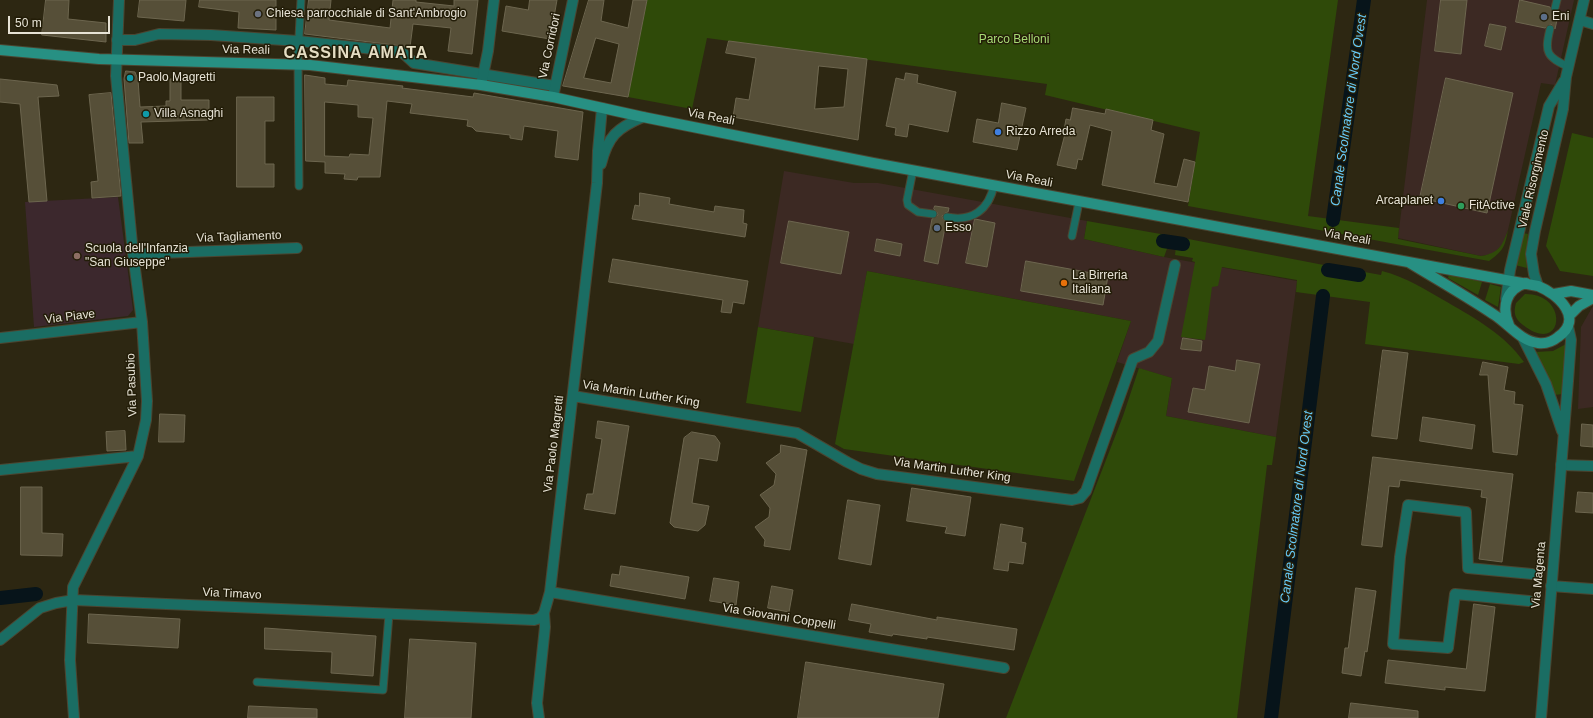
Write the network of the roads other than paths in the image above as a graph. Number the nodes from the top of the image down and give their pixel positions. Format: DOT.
graph roads {
  1 [pos="119,0"];
  2 [pos="301,0"];
  3 [pos="494,0"];
  4 [pos="573,0"];
  5 [pos="1557,0"];
  6 [pos="1584,0"];
  7 [pos="1555,8"];
  8 [pos="1580,20"];
  9 [pos="1593,24"];
  10 [pos="1550,29"];
  11 [pos="117,40"];
  12 [pos="298,41"];
  13 [pos="0,50"];
  14 [pos="116,60"];
  15 [pos="298,64"];
  16 [pos="1569,67"];
  17 [pos="482,73"];
  18 [pos="1566,77"];
  19 [pos="481,85"];
  20 [pos="555,86"];
  21 [pos="553,97"];
  22 [pos="602,108"];
  23 [pos="643,117"];
  24 [pos="913,170"];
  25 [pos="598,173"];
  26 [pos="994,185"];
  27 [pos="299,186"];
  28 [pos="1079,202"];
  29 [pos="933,214"];
  30 [pos="947,217"];
  31 [pos="1072,236"];
  32 [pos="297,248"];
  33 [pos="133,254"];
  34 [pos="1410,262"];
  35 [pos="1175,265"];
  36 [pos="1509,275"];
  37 [pos="1526,283"];
  38 [pos="1538,286"];
  39 [pos="1554,294"];
  40 [pos="1593,295"];
  41 [pos="1593,298"];
  42 [pos="1506,300"];
  43 [pos="1568,321"];
  44 [pos="142,322"];
  45 [pos="1508,325"];
  46 [pos="0,338"];
  47 [pos="1523,338"];
  48 [pos="573,396"];
  49 [pos="1563,435"];
  50 [pos="138,456"];
  51 [pos="1561,465"];
  52 [pos="1593,466"];
  53 [pos="0,470"];
  54 [pos="1532,574"];
  55 [pos="1551,586"];
  56 [pos="1593,589"];
  57 [pos="550,592"];
  58 [pos="74,600"];
  59 [pos="1529,601"];
  60 [pos="544,613"];
  61 [pos="389,614"];
  62 [pos="0,640"];
  63 [pos="1004,668"];
  64 [pos="258,682"];
  65 [pos="74,718"];
  66 [pos="539,718"];
  67 [pos="1541,718"];
  1 -- 11 [label="street, Via Pasubio"];
  2 -- 12 [label="lane"];
  3 -- 17 [label="street"];
  4 -- 20 [label="street, Via Corridori"];
  5 -- 7 [label="lane"];
  6 -- 8 [label="street, Viale Risorgimento"];
  8 -- 9 [label="street"];
  8 -- 16 [label="street, Viale Risorgimento"];
  10 -- 16 [label="lane"];
  11 -- 12 [label="street"];
  11 -- 14 [label="street, Via Pasubio"];
  12 -- 15 [label="lane"];
  12 -- 17 [label="street"];
  13 -- 14 [label="main road, Via Reali"];
  14 -- 15 [label="main road, Via Reali"];
  14 -- 33 [label="street, Via Pasubio"];
  15 -- 19 [label="main road, Via Reali"];
  15 -- 27 [label="lane"];
  16 -- 18 [label="street, Viale Risorgimento"];
  17 -- 19 [label="street"];
  17 -- 20 [label="street"];
  18 -- 36 [label="street, Viale Risorgimento"];
  18 -- 38 [label="street, Viale Risorgimento"];
  19 -- 21 [label="main road, Via Reali"];
  20 -- 21 [label="street, Via Corridori"];
  21 -- 22 [label="main road, Via Reali"];
  22 -- 23 [label="main road, Via Reali"];
  22 -- 25 [label="street, Via Paolo Magretti"];
  23 -- 24 [label="main road, Via Reali"];
  23 -- 25 [label="street, Via Paolo Magretti"];
  24 -- 26 [label="main road, Via Reali"];
  24 -- 29 [label="lane"];
  25 -- 48 [label="street, Via Paolo Magretti"];
  26 -- 28 [label="main road, Via Reali"];
  26 -- 30 [label="lane"];
  28 -- 31 [label="lane"];
  28 -- 34 [label="main road, Via Reali"];
  32 -- 33 [label="street, Via Tagliamento"];
  33 -- 44 [label="street, Via Pasubio"];
  34 -- 36 [label="main road, Via Reali"];
  34 -- 45 [label="main road, Via Reali"];
  35 -- 48 [label="street, Via Martin Luther King"];
  36 -- 37 [label="main road, Via Reali"];
  36 -- 42 [label="street, Viale Risorgimento"];
  37 -- 38 [label="main road"];
  37 -- 42 [label="main road"];
  38 -- 39 [label="main road"];
  39 -- 40 [label="main road"];
  39 -- 43 [label="main road"];
  41 -- 43 [label="main road"];
  42 -- 45 [label="main road"];
  43 -- 47 [label="main road"];
  43 -- 49 [label="street, Via Magenta"];
  44 -- 46 [label="street, Via Piave"];
  44 -- 50 [label="street, Via Pasubio"];
  45 -- 47 [label="main road"];
  47 -- 49 [label="street, Via Magenta"];
  48 -- 57 [label="street, Via Paolo Magretti"];
  49 -- 51 [label="street, Via Magenta"];
  50 -- 53 [label="street"];
  50 -- 58 [label="street, Via Pasubio"];
  51 -- 52 [label="street"];
  51 -- 55 [label="street, Via Magenta"];
  54 -- 59 [label="street"];
  55 -- 56 [label="street"];
  55 -- 67 [label="street, Via Magenta"];
  57 -- 60 [label="street, Via Paolo Magretti"];
  57 -- 63 [label="street, Via Giovanni Coppelli"];
  58 -- 61 [label="street, Via Timavo"];
  58 -- 62 [label="street, Via Timavo"];
  58 -- 65 [label="street, Via Pasubio"];
  60 -- 61 [label="street, Via Timavo"];
  60 -- 66 [label="street, Via Paolo Magretti"];
  61 -- 64 [label="lane"];
}
